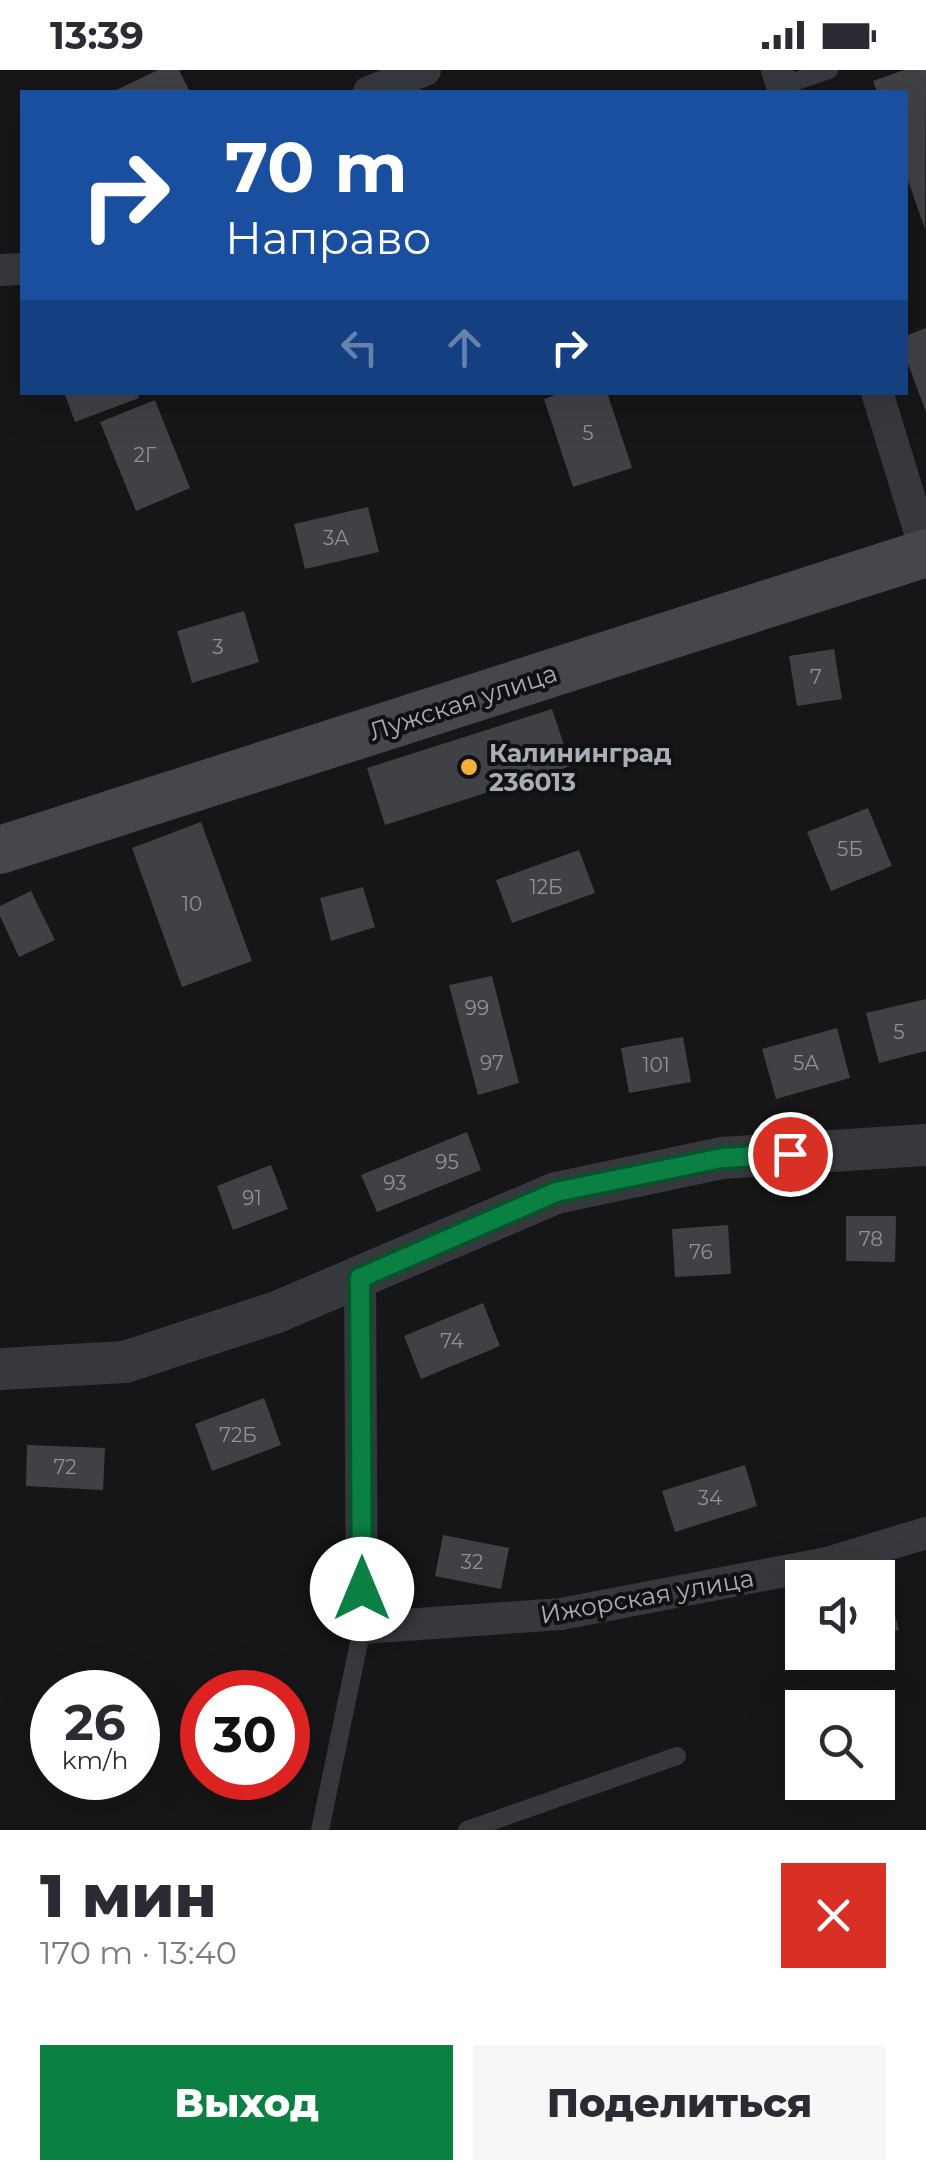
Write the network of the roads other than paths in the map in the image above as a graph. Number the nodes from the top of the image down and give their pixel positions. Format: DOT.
graph roads {
  1 [pos="425,70"];
  2 [pos="829,70"];
  3 [pos="781,83"];
  4 [pos="374,90"];
  5 [pos="878,395"];
  6 [pos="926,552"];
  7 [pos="0,850"];
  8 [pos="926,1146"];
  9 [pos="360,1278"];
  10 [pos="0,1370"];
  11 [pos="926,1532"];
  12 [pos="362,1628"];
  13 [pos="677,1756"];
  14 [pos="320,1830"];
  15 [pos="468,1830"];
  1 -- 4 [label="street"];
  2 -- 3 [label="lane"];
  5 -- 6 [label="street"];
  6 -- 7 [label="main road, Лужская улица"];
  8 -- 9 [label="street"];
  9 -- 10 [label="street"];
  9 -- 12 [label="street"];
  11 -- 12 [label="street, Ижорская улица"];
  12 -- 14 [label="lane"];
  13 -- 15 [label="lane"];
}
